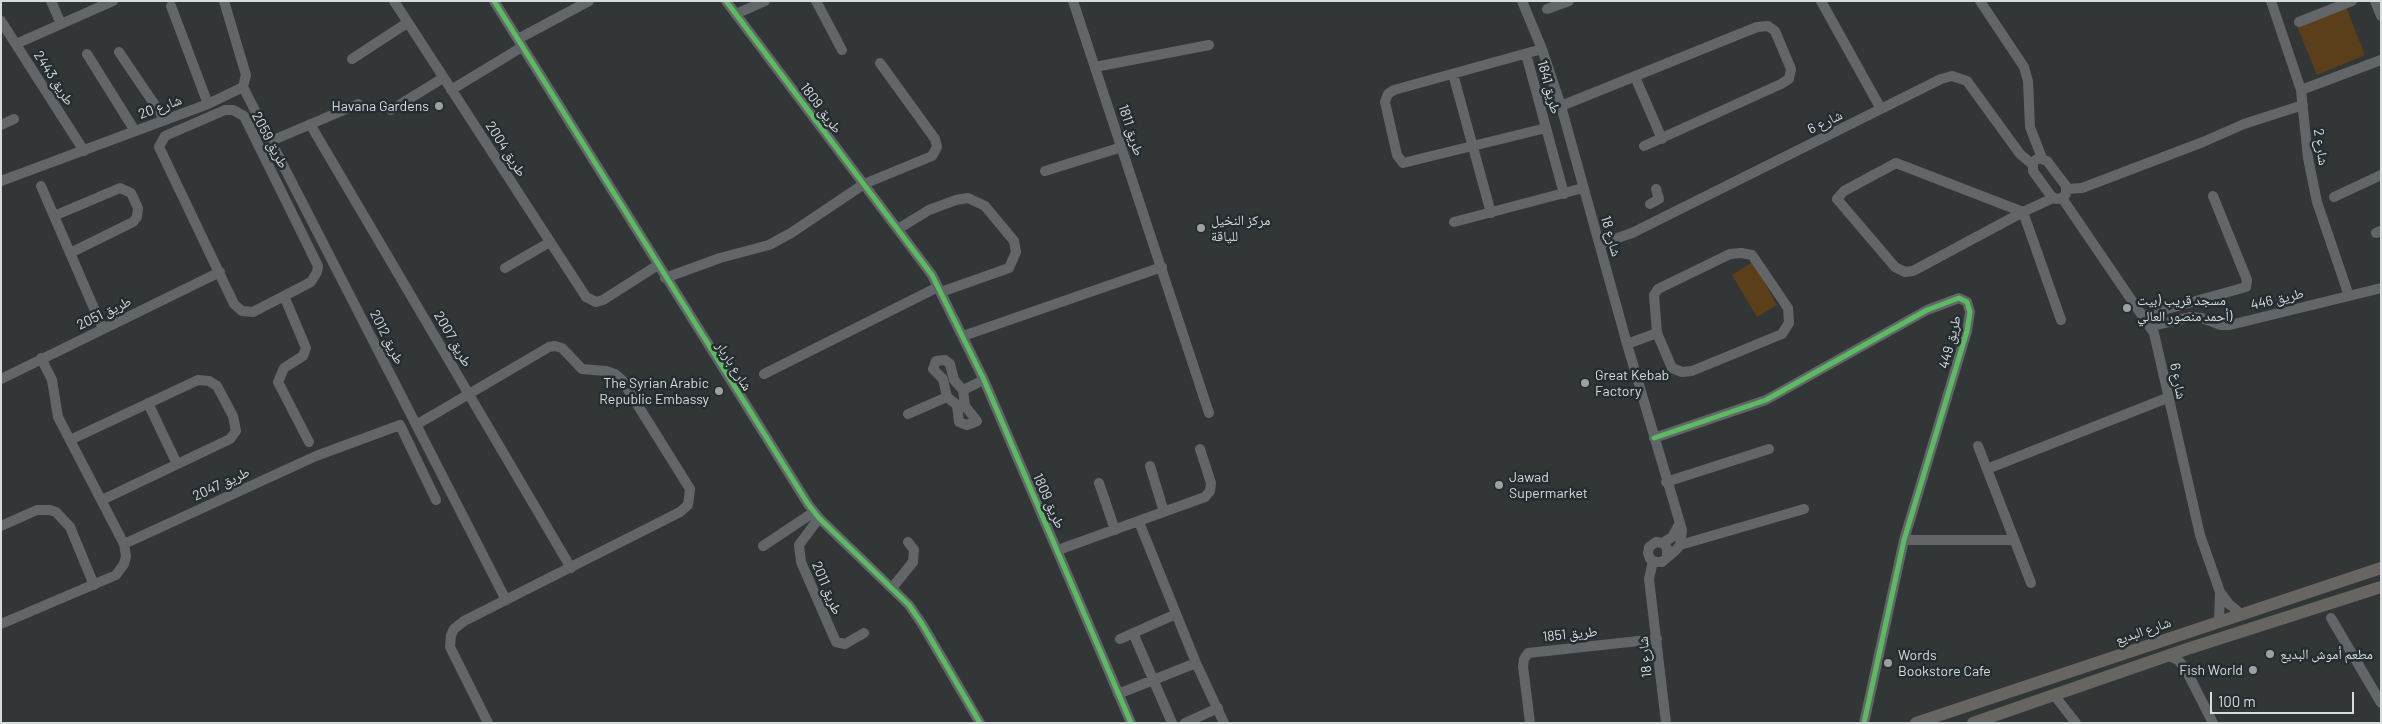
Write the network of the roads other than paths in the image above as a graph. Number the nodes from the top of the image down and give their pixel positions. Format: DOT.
graph roads {
  1 [pos="51,1"];
  2 [pos="114,1"];
  3 [pos="224,1"];
  4 [pos="394,1"];
  5 [pos="494,1"];
  6 [pos="589,1"];
  7 [pos="726,1"];
  8 [pos="765,1"];
  9 [pos="816,1"];
  10 [pos="1073,1"];
  11 [pos="1522,1"];
  12 [pos="1568,1"];
  13 [pos="1821,1"];
  14 [pos="1980,1"];
  15 [pos="1989,1"];
  16 [pos="2271,1"];
  17 [pos="2352,1"];
  18 [pos="2375,1"];
  19 [pos="171,6"];
  20 [pos="1547,8"];
  21 [pos="736,14"];
  22 [pos="1991,16"];
  23 [pos="2381,16"];
  24 [pos="1,21"];
  25 [pos="2300,22"];
  26 [pos="407,23"];
  27 [pos="61,24"];
  28 [pos="520,43"];
  29 [pos="16,44"];
  30 [pos="1209,45"];
  31 [pos="1542,49"];
  32 [pos="842,50"];
  33 [pos="120,52"];
  34 [pos="87,54"];
  35 [pos="1526,54"];
  36 [pos="352,59"];
  37 [pos="2381,60"];
  38 [pos="880,63"];
  39 [pos="1095,67"];
  40 [pos="1453,74"];
  41 [pos="1635,77"];
  42 [pos="443,78"];
  43 [pos="243,87"];
  44 [pos="451,90"];
  45 [pos="2301,90"];
  46 [pos="208,104"];
  47 [pos="358,104"];
  48 [pos="2303,105"];
  49 [pos="1561,106"];
  50 [pos="1881,109"];
  51 [pos="391,110"];
  52 [pos="14,120"];
  53 [pos="165,120"];
  54 [pos="310,124"];
  55 [pos="1,125"];
  56 [pos="1546,128"];
  57 [pos="135,131"];
  58 [pos="1662,138"];
  59 [pos="271,141"];
  60 [pos="1644,146"];
  61 [pos="1122,147"];
  62 [pos="1473,147"];
  63 [pos="84,151"];
  64 [pos="2042,158"];
  65 [pos="2032,164"];
  66 [pos="1045,171"];
  67 [pos="2058,174"];
  68 [pos="2381,175"];
  69 [pos="1,181"];
  70 [pos="864,184"];
  71 [pos="2043,185"];
  72 [pos="40,186"];
  73 [pos="1583,188"];
  74 [pos="1656,189"];
  75 [pos="1564,194"];
  76 [pos="2061,195"];
  77 [pos="2213,196"];
  78 [pos="2334,197"];
  79 [pos="2023,212"];
  80 [pos="1492,213"];
  81 [pos="54,216"];
  82 [pos="1668,216"];
  83 [pos="1454,222"];
  84 [pos="898,229"];
  85 [pos="550,242"];
  86 [pos="1600,244"];
  87 [pos="70,252"];
  88 [pos="658,265"];
  89 [pos="1162,267"];
  90 [pos="505,268"];
  91 [pos="220,272"];
  92 [pos="665,278"];
  93 [pos="2381,288"];
  94 [pos="939,289"];
  95 [pos="284,296"];
  96 [pos="2349,296"];
  97 [pos="2142,316"];
  98 [pos="2061,320"];
  99 [pos="2151,326"];
  100 [pos="103,329"];
  101 [pos="1657,333"];
  102 [pos="963,336"];
  103 [pos="1627,344"];
  104 [pos="41,358"];
  105 [pos="764,374"];
  106 [pos="1,379"];
  107 [pos="984,380"];
  108 [pos="963,390"];
  109 [pos="470,394"];
  110 [pos="947,397"];
  111 [pos="2167,398"];
  112 [pos="148,403"];
  113 [pos="961,405"];
  114 [pos="1209,413"];
  115 [pos="908,414"];
  116 [pos="988,416"];
  117 [pos="977,421"];
  118 [pos="416,425"];
  119 [pos="1654,438"];
  120 [pos="70,440"];
  121 [pos="309,442"];
  122 [pos="1978,446"];
  123 [pos="1200,449"];
  124 [pos="1769,449"];
  125 [pos="177,464"];
  126 [pos="1150,466"];
  127 [pos="1987,469"];
  128 [pos="1666,482"];
  129 [pos="1099,484"];
  130 [pos="102,500"];
  131 [pos="436,500"];
  132 [pos="1804,509"];
  133 [pos="1164,512"];
  134 [pos="817,515"];
  135 [pos="1139,522"];
  136 [pos="1680,523"];
  137 [pos="1,526"];
  138 [pos="1115,530"];
  139 [pos="1904,540"];
  140 [pos="2014,540"];
  141 [pos="908,542"];
  142 [pos="1663,543"];
  143 [pos="124,544"];
  144 [pos="1680,545"];
  145 [pos="763,546"];
  146 [pos="1058,550"];
  147 [pos="1660,560"];
  148 [pos="571,568"];
  149 [pos="2381,568"];
  150 [pos="2031,583"];
  151 [pos="94,585"];
  152 [pos="2381,587"];
  153 [pos="892,588"];
  154 [pos="2220,592"];
  155 [pos="506,600"];
  156 [pos="1176,614"];
  157 [pos="2241,614"];
  158 [pos="2331,618"];
  159 [pos="2219,621"];
  160 [pos="1,624"];
  161 [pos="864,633"];
  162 [pos="1134,633"];
  163 [pos="1120,639"];
  164 [pos="1657,639"];
  165 [pos="2187,649"];
  166 [pos="2168,656"];
  167 [pos="1196,662"];
  168 [pos="2185,668"];
  169 [pos="1154,680"];
  170 [pos="1118,694"];
  171 [pos="2054,695"];
  172 [pos="2381,703"];
  173 [pos="1218,708"];
  174 [pos="1128,722"];
  175 [pos="488,723"];
  176 [pos="980,723"];
  177 [pos="1172,723"];
  178 [pos="1185,723"];
  179 [pos="1224,723"];
  180 [pos="1530,723"];
  181 [pos="1666,723"];
  182 [pos="1864,723"];
  183 [pos="1916,723"];
  184 [pos="1973,723"];
  185 [pos="2076,723"];
  186 [pos="2213,723"];
  1 -- 27 [label="street"];
  2 -- 27 [label="street"];
  3 -- 43 [label="street"];
  4 -- 26 [label="street, طريق 2004"];
  5 -- 28 [label="street, شارع باربار"];
  6 -- 28 [label="street"];
  7 -- 21 [label="street, طريق 1809"];
  8 -- 21 [label="street"];
  9 -- 32 [label="street"];
  10 -- 39 [label="street, طريق 1811"];
  11 -- 31 [label="street, شارع 18"];
  12 -- 20 [label="street"];
  13 -- 50 [label="street"];
  14 -- 22 [label="street"];
  15 -- 22 [label="street"];
  16 -- 45 [label="street, شارع 2"];
  17 -- 25 [label="street"];
  18 -- 23 [label="street"];
  19 -- 46 [label="street"];
  21 -- 70 [label="street, طريق 1809"];
  22 -- 64 [label="street"];
  24 -- 29 [label="street, طريق 2443"];
  26 -- 36 [label="street"];
  26 -- 42 [label="street, طريق 2004"];
  27 -- 29 [label="street"];
  28 -- 44 [label="street"];
  28 -- 88 [label="street, شارع باربار"];
  29 -- 63 [label="street, طريق 2443"];
  30 -- 39 [label="street"];
  31 -- 35 [label="street, طريق 1841"];
  31 -- 49 [label="street, شارع 18"];
  33 -- 53 [label="street"];
  34 -- 57 [label="street"];
  35 -- 40 [label="street, طريق 1841"];
  35 -- 56 [label="street, طريق 1841"];
  37 -- 45 [label="street"];
  38 -- 70 [label="street"];
  39 -- 61 [label="street, طريق 1811"];
  40 -- 62 [label="street"];
  40 -- 62 [label="street, طريق 1841"];
  41 -- 49 [label="street"];
  41 -- 58 [label="street"];
  41 -- 58 [label="street"];
  42 -- 44 [label="street, طريق 2004"];
  42 -- 51 [label="street"];
  43 -- 46 [label="street, شارع 20"];
  43 -- 59 [label="street, طريق 2012"];
  44 -- 85 [label="street, طريق 2004"];
  45 -- 48 [label="street, شارع 2"];
  46 -- 53 [label="street, شارع 20"];
  47 -- 54 [label="street"];
  48 -- 76 [label="street"];
  48 -- 96 [label="street, شارع 2"];
  49 -- 73 [label="street, شارع 18"];
  50 -- 65 [label="street, شارع 6"];
  50 -- 82 [label="street, شارع 6"];
  52 -- 55 [label="street"];
  53 -- 57 [label="street, شارع 20"];
  54 -- 59 [label="street"];
  54 -- 109 [label="street, طريق 2007"];
  56 -- 62 [label="street, طريق 1841"];
  56 -- 75 [label="street, طريق 1841"];
  57 -- 63 [label="street, شارع 20"];
  58 -- 60 [label="street"];
  59 -- 118 [label="street, طريق 2012"];
  61 -- 66 [label="street"];
  61 -- 89 [label="street, طريق 1811"];
  62 -- 80 [label="street"];
  63 -- 69 [label="street, شارع 20"];
  64 -- 65 [label="street"];
  64 -- 67 [label="street"];
  65 -- 71 [label="street, شارع 6"];
  67 -- 71 [label="street"];
  67 -- 76 [label="street"];
  68 -- 78 [label="street"];
  70 -- 84 [label="street, طريق 1809"];
  70 -- 92 [label="street"];
  71 -- 76 [label="street, شارع 6"];
  72 -- 81 [label="street"];
  73 -- 75 [label="street"];
  73 -- 86 [label="street, شارع 18"];
  74 -- 82 [label="street"];
  75 -- 80 [label="street"];
  76 -- 79 [label="street"];
  76 -- 97 [label="street, شارع 6"];
  77 -- 97 [label="street"];
  79 -- 79 [label="street"];
  79 -- 98 [label="street"];
  80 -- 83 [label="street"];
  81 -- 87 [label="street"];
  81 -- 87 [label="street"];
  82 -- 86 [label="street, شارع 6"];
  84 -- 94 [label="street, طريق 1809"];
  84 -- 94 [label="street"];
  85 -- 88 [label="street, طريق 2004"];
  85 -- 90 [label="street"];
  86 -- 103 [label="street, شارع 18"];
  87 -- 100 [label="street"];
  88 -- 92 [label="street, شارع باربار"];
  89 -- 102 [label="street"];
  89 -- 114 [label="street, طريق 1811"];
  91 -- 95 [label="street, طريق 2059"];
  91 -- 95 [label="street, طريق 2059"];
  91 -- 100 [label="street, طريق 2051"];
  92 -- 134 [label="street, شارع باربار"];
  93 -- 96 [label="street, طريق 446"];
  94 -- 102 [label="street, طريق 1809"];
  94 -- 105 [label="street"];
  95 -- 121 [label="street"];
  96 -- 99 [label="street, طريق 446"];
  97 -- 99 [label="street, شارع 6"];
  99 -- 111 [label="street, شارع 6"];
  100 -- 104 [label="street, طريق 2051"];
  101 -- 101 [label="street"];
  101 -- 103 [label="street"];
  102 -- 107 [label="street, طريق 1809"];
  103 -- 119 [label="street, شارع 18"];
  104 -- 106 [label="street, طريق 2051"];
  104 -- 120 [label="street"];
  107 -- 108 [label="street"];
  107 -- 146 [label="street, طريق 1809"];
  108 -- 110 [label="street"];
  108 -- 113 [label="street"];
  109 -- 118 [label="street"];
  109 -- 148 [label="street, طريق 2007"];
  109 -- 148 [label="street"];
  110 -- 113 [label="street"];
  110 -- 115 [label="street"];
  111 -- 127 [label="street"];
  111 -- 154 [label="street, شارع 6"];
  112 -- 120 [label="street"];
  112 -- 125 [label="street"];
  112 -- 125 [label="street"];
  113 -- 117 [label="street"];
  113 -- 117 [label="street"];
  116 -- 117 [label="street"];
  118 -- 155 [label="street, طريق 2012"];
  119 -- 128 [label="street, شارع 18"];
  119 -- 139 [label="street, طريق 449"];
  120 -- 130 [label="street"];
  122 -- 127 [label="street"];
  123 -- 133 [label="street, طريق 1809"];
  124 -- 128 [label="street"];
  125 -- 130 [label="street"];
  126 -- 133 [label="street"];
  127 -- 140 [label="street"];
  128 -- 136 [label="street, شارع 18"];
  129 -- 138 [label="street"];
  130 -- 143 [label="street"];
  131 -- 143 [label="street, طريق 2047"];
  132 -- 144 [label="street"];
  133 -- 135 [label="street, طريق 1809"];
  134 -- 145 [label="street"];
  134 -- 153 [label="street, شارع باربار"];
  134 -- 161 [label="street, طريق 2011"];
  135 -- 138 [label="street, طريق 1809"];
  135 -- 156 [label="street"];
  136 -- 142 [label="street"];
  136 -- 144 [label="street, شارع 18"];
  137 -- 151 [label="street"];
  138 -- 146 [label="street, طريق 1809"];
  139 -- 140 [label="street"];
  139 -- 182 [label="street, طريق 449"];
  140 -- 150 [label="street"];
  141 -- 153 [label="street"];
  142 -- 147 [label="street"];
  142 -- 147 [label="street"];
  143 -- 151 [label="street"];
  144 -- 147 [label="street"];
  146 -- 170 [label="street, طريق 1809"];
  147 -- 164 [label="street, شارع 18"];
  148 -- 155 [label="street"];
  149 -- 157 [label="main road, شارع البديع"];
  151 -- 160 [label="street"];
  152 -- 165 [label="main road"];
  153 -- 176 [label="street, شارع باربار"];
  154 -- 157 [label="street, شارع 6"];
  154 -- 159 [label="street, شارع 6"];
  155 -- 175 [label="street"];
  156 -- 162 [label="street"];
  156 -- 167 [label="street"];
  157 -- 159 [label="main road, شارع البديع"];
  158 -- 172 [label="street"];
  159 -- 183 [label="main road, شارع البديع"];
  162 -- 163 [label="street"];
  162 -- 169 [label="street"];
  164 -- 180 [label="street, طريق 1851"];
  164 -- 181 [label="street, شارع 18"];
  165 -- 166 [label="main road"];
  165 -- 168 [label="street"];
  166 -- 168 [label="street"];
  166 -- 171 [label="main road"];
  167 -- 169 [label="street"];
  167 -- 173 [label="street"];
  168 -- 186 [label="street"];
  169 -- 170 [label="street"];
  169 -- 177 [label="street"];
  170 -- 174 [label="street, طريق 1809"];
  171 -- 184 [label="main road"];
  171 -- 185 [label="street"];
  173 -- 178 [label="street"];
  173 -- 179 [label="street"];
}
